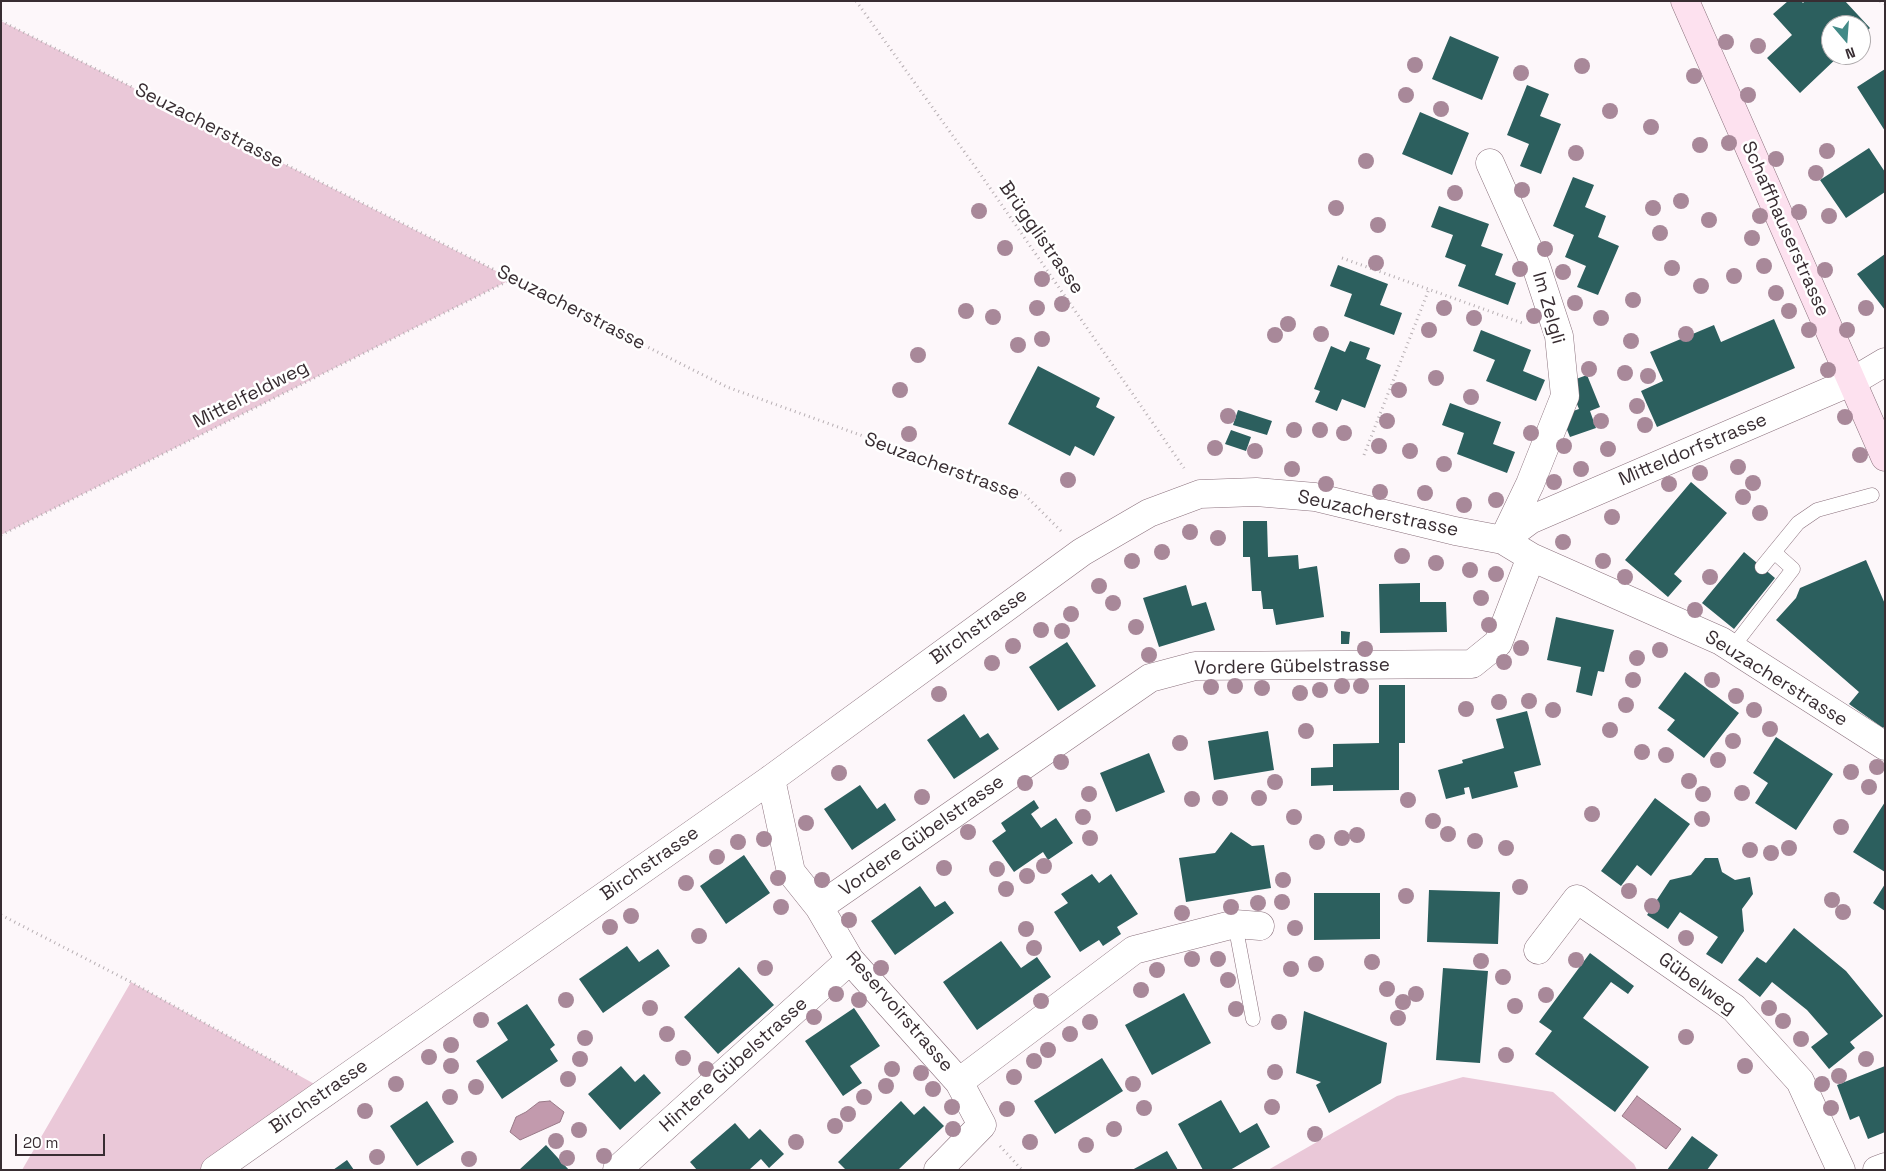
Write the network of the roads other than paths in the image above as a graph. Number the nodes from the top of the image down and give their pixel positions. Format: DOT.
graph roads {
  1 [pos="1685,1"];
  2 [pos="1490,163"];
  3 [pos="1885,362"];
  4 [pos="1853,381"];
  5 [pos="1885,456"];
  6 [pos="1872,495"];
  7 [pos="1503,540"];
  8 [pos="1082,552"];
  9 [pos="1774,552"];
  10 [pos="1531,557"];
  11 [pos="1762,567"];
  12 [pos="1732,648"];
  13 [pos="1885,746"];
  14 [pos="771,779"];
  15 [pos="819,907"];
  16 [pos="1248,925"];
  17 [pos="1538,950"];
  18 [pos="850,960"];
  19 [pos="1252,1020"];
  20 [pos="959,1082"];
  21 [pos="1885,1167"];
  22 [pos="215,1170"];
  23 [pos="618,1170"];
  24 [pos="938,1170"];
  25 [pos="1841,1170"];
  26 [pos="1877,1170"];
  1 -- 4 [label="street, Schaffhauserstrasse"];
  2 -- 7 [label="street, Im Zelgli"];
  3 -- 4 [label="street, Mitteldorfstrasse"];
  4 -- 5 [label="street, Schaffhauserstrasse"];
  4 -- 7 [label="street, Mitteldorfstrasse"];
  6 -- 9 [label="lane"];
  7 -- 8 [label="street, Seuzacherstrasse"];
  7 -- 10 [label="street, Seuzacherstrasse"];
  8 -- 14 [label="street, Birchstrasse"];
  9 -- 11 [label="lane"];
  9 -- 12 [label="lane"];
  10 -- 12 [label="street, Seuzacherstrasse"];
  10 -- 15 [label="street, Vordere Gübelstrasse"];
  12 -- 13 [label="street, Seuzacherstrasse"];
  14 -- 15 [label="street, Reservoirstrasse"];
  14 -- 22 [label="street, Birchstrasse"];
  15 -- 18 [label="street, Reservoirstrasse"];
  16 -- 19 [label="lane"];
  16 -- 20 [label="street, Reservoirstrasse"];
  17 -- 25 [label="street, Gübelweg"];
  18 -- 20 [label="street, Reservoirstrasse"];
  18 -- 23 [label="street, Hintere Gübelstrasse"];
  20 -- 24 [label="street, Reservoirstrasse"];
  21 -- 26 [label="street"];
}
